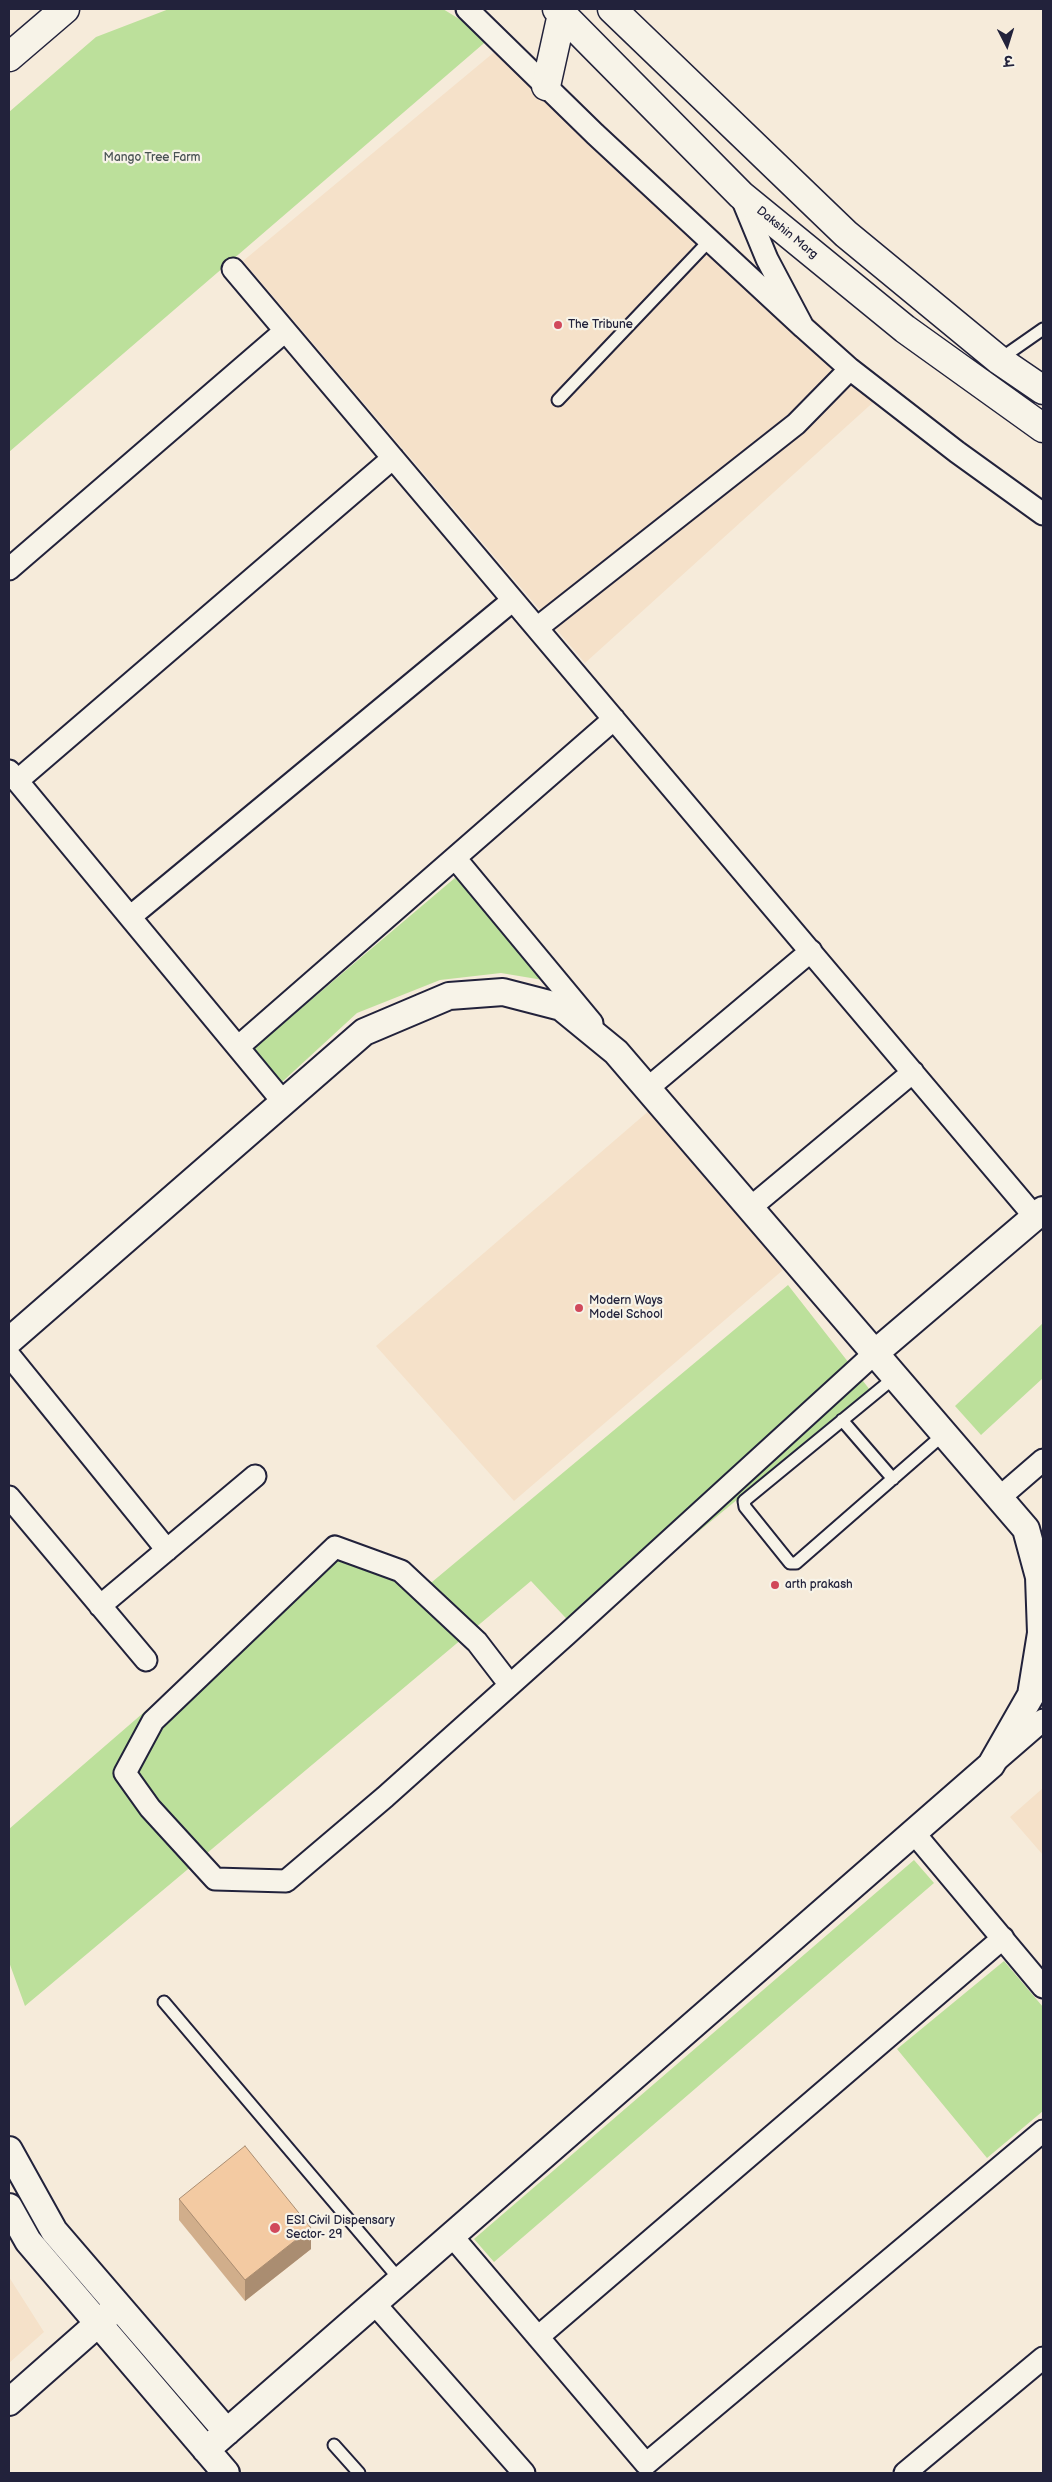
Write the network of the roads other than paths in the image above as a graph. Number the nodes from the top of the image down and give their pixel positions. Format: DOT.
graph roads {
  1 [pos="65,9"];
  2 [pos="467,9"];
  3 [pos="612,9"];
  4 [pos="560,11"];
  5 [pos="9,57"];
  6 [pos="546,86"];
  7 [pos="741,195"];
  8 [pos="710,240"];
  9 [pos="233,269"];
  10 [pos="803,327"];
  11 [pos="1043,329"];
  12 [pos="285,331"];
  13 [pos="998,360"];
  14 [pos="850,369"];
  15 [pos="1043,390"];
  16 [pos="558,400"];
  17 [pos="1043,428"];
  18 [pos="393,458"];
  19 [pos="1043,514"];
  20 [pos="9,569"];
  21 [pos="513,600"];
  22 [pos="537,628"];
  23 [pos="614,720"];
  24 [pos="13,776"];
  25 [pos="455,858"];
  26 [pos="130,917"];
  27 [pos="811,951"];
  28 [pos="238,1047"];
  29 [pos="616,1052"];
  30 [pos="913,1072"];
  31 [pos="648,1088"];
  32 [pos="284,1102"];
  33 [pos="750,1208"];
  34 [pos="1039,1213"];
  35 [pos="9,1341"];
  36 [pos="875,1353"];
  37 [pos="9,1355"];
  38 [pos="895,1377"];
  39 [pos="842,1420"];
  40 [pos="944,1434"];
  41 [pos="1043,1460"];
  42 [pos="255,1476"];
  43 [pos="893,1479"];
  44 [pos="9,1496"];
  45 [pos="999,1498"];
  46 [pos="1026,1529"];
  47 [pos="167,1550"];
  48 [pos="1043,1551"];
  49 [pos="100,1606"];
  50 [pos="146,1660"];
  51 [pos="510,1685"];
  52 [pos="1043,1720"];
  53 [pos="992,1765"];
  54 [pos="914,1833"];
  55 [pos="1003,1938"];
  56 [pos="1043,1987"];
  57 [pos="164,2002"];
  58 [pos="1043,2131"];
  59 [pos="9,2150"];
  60 [pos="9,2206"];
  61 [pos="452,2236"];
  62 [pos="400,2280"];
  63 [pos="374,2303"];
  64 [pos="118,2306"];
  65 [pos="98,2323"];
  66 [pos="538,2337"];
  67 [pos="1043,2358"];
  68 [pos="9,2402"];
  69 [pos="227,2432"];
  70 [pos="334,2445"];
  71 [pos="206,2450"];
  72 [pos="226,2473"];
  73 [pos="358,2473"];
  74 [pos="524,2473"];
  75 [pos="905,2473"];
  1 -- 5 [label="main road"];
  2 -- 6 [label="street"];
  3 -- 13 [label="main road"];
  4 -- 6 [label="main road"];
  4 -- 7 [label="main road, Dakshin Marg"];
  6 -- 8 [label="street"];
  7 -- 10 [label="street"];
  7 -- 17 [label="main road, Dakshin Marg"];
  8 -- 10 [label="street"];
  8 -- 16 [label="lane"];
  9 -- 12 [label="street"];
  10 -- 14 [label="street"];
  11 -- 13 [label="lane"];
  12 -- 18 [label="street"];
  12 -- 20 [label="street"];
  13 -- 15 [label="main road"];
  14 -- 19 [label="street"];
  14 -- 22 [label="street"];
  18 -- 21 [label="street"];
  18 -- 24 [label="street"];
  21 -- 22 [label="street"];
  21 -- 26 [label="street"];
  22 -- 23 [label="street"];
  23 -- 25 [label="street"];
  23 -- 27 [label="street"];
  24 -- 26 [label="street"];
  25 -- 28 [label="street"];
  25 -- 29 [label="street"];
  26 -- 28 [label="street"];
  27 -- 30 [label="street"];
  27 -- 31 [label="street"];
  28 -- 32 [label="street"];
  29 -- 31 [label="street"];
  29 -- 32 [label="street"];
  30 -- 33 [label="street"];
  30 -- 34 [label="street"];
  31 -- 33 [label="street"];
  32 -- 35 [label="street"];
  33 -- 36 [label="street"];
  34 -- 36 [label="street"];
  36 -- 38 [label="street"];
  36 -- 51 [label="street"];
  37 -- 47 [label="street"];
  38 -- 39 [label="lane"];
  38 -- 40 [label="street"];
  39 -- 43 [label="lane"];
  39 -- 43 [label="lane"];
  40 -- 43 [label="lane"];
  40 -- 45 [label="street"];
  41 -- 45 [label="street"];
  42 -- 47 [label="street"];
  44 -- 49 [label="street"];
  45 -- 46 [label="street"];
  46 -- 48 [label="street"];
  46 -- 53 [label="street"];
  47 -- 49 [label="street"];
  49 -- 50 [label="street"];
  51 -- 51 [label="street"];
  52 -- 53 [label="street"];
  53 -- 54 [label="street"];
  54 -- 55 [label="street"];
  54 -- 61 [label="street"];
  55 -- 56 [label="street"];
  55 -- 66 [label="street"];
  57 -- 62 [label="lane"];
  58 -- 66 [label="street"];
  59 -- 64 [label="street"];
  60 -- 65 [label="street"];
  61 -- 62 [label="street"];
  61 -- 66 [label="street"];
  62 -- 63 [label="street"];
  63 -- 69 [label="street"];
  63 -- 74 [label="street"];
  64 -- 65 [label="street"];
  64 -- 69 [label="street"];
  65 -- 68 [label="street"];
  65 -- 71 [label="street"];
  67 -- 75 [label="street"];
  69 -- 71 [label="street"];
  70 -- 73 [label="lane"];
  71 -- 72 [label="street"];
}
